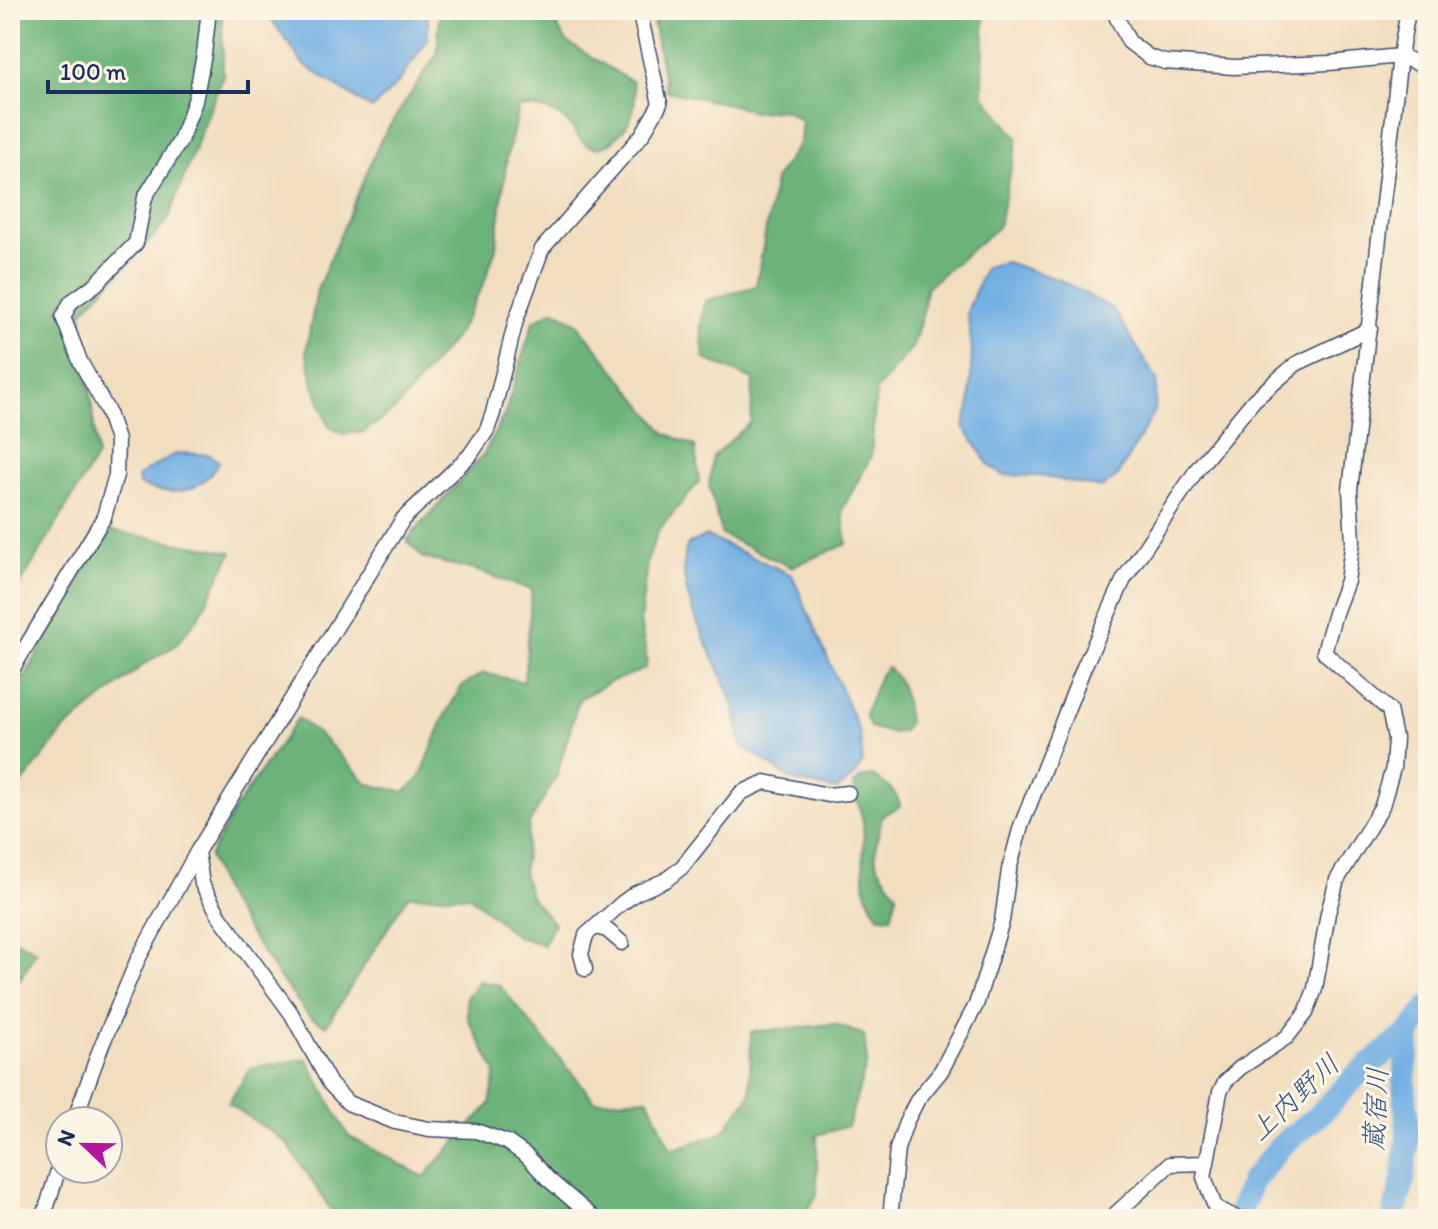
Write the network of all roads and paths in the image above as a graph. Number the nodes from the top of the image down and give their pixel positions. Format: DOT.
graph roads {
  1 [pos="209,10"];
  2 [pos="639,10"];
  3 [pos="1113,10"];
  4 [pos="1408,10"];
  5 [pos="1400,56"];
  6 [pos="1428,68"];
  7 [pos="1370,329"];
  8 [pos="10,673"];
  9 [pos="848,793"];
  10 [pos="197,852"];
  11 [pos="596,927"];
  12 [pos="622,943"];
  13 [pos="585,969"];
  14 [pos="80,1105"];
  15 [pos="1207,1163"];
  16 [pos="54,1185"];
  17 [pos="43,1219"];
  18 [pos="595,1219"];
  19 [pos="890,1219"];
  20 [pos="1110,1219"];
  21 [pos="1238,1219"];
  1 -- 8 [label="street"];
  2 -- 10 [label="street"];
  3 -- 5 [label="street"];
  4 -- 5 [label="street"];
  5 -- 6 [label="street"];
  5 -- 7 [label="street"];
  7 -- 15 [label="street"];
  7 -- 19 [label="street"];
  9 -- 11 [label="street"];
  10 -- 14 [label="street"];
  10 -- 18 [label="street"];
  11 -- 12 [label="street"];
  11 -- 13 [label="street"];
  15 -- 20 [label="street"];
  15 -- 21 [label="street"];
  16 -- 17 [label="street"];
}
